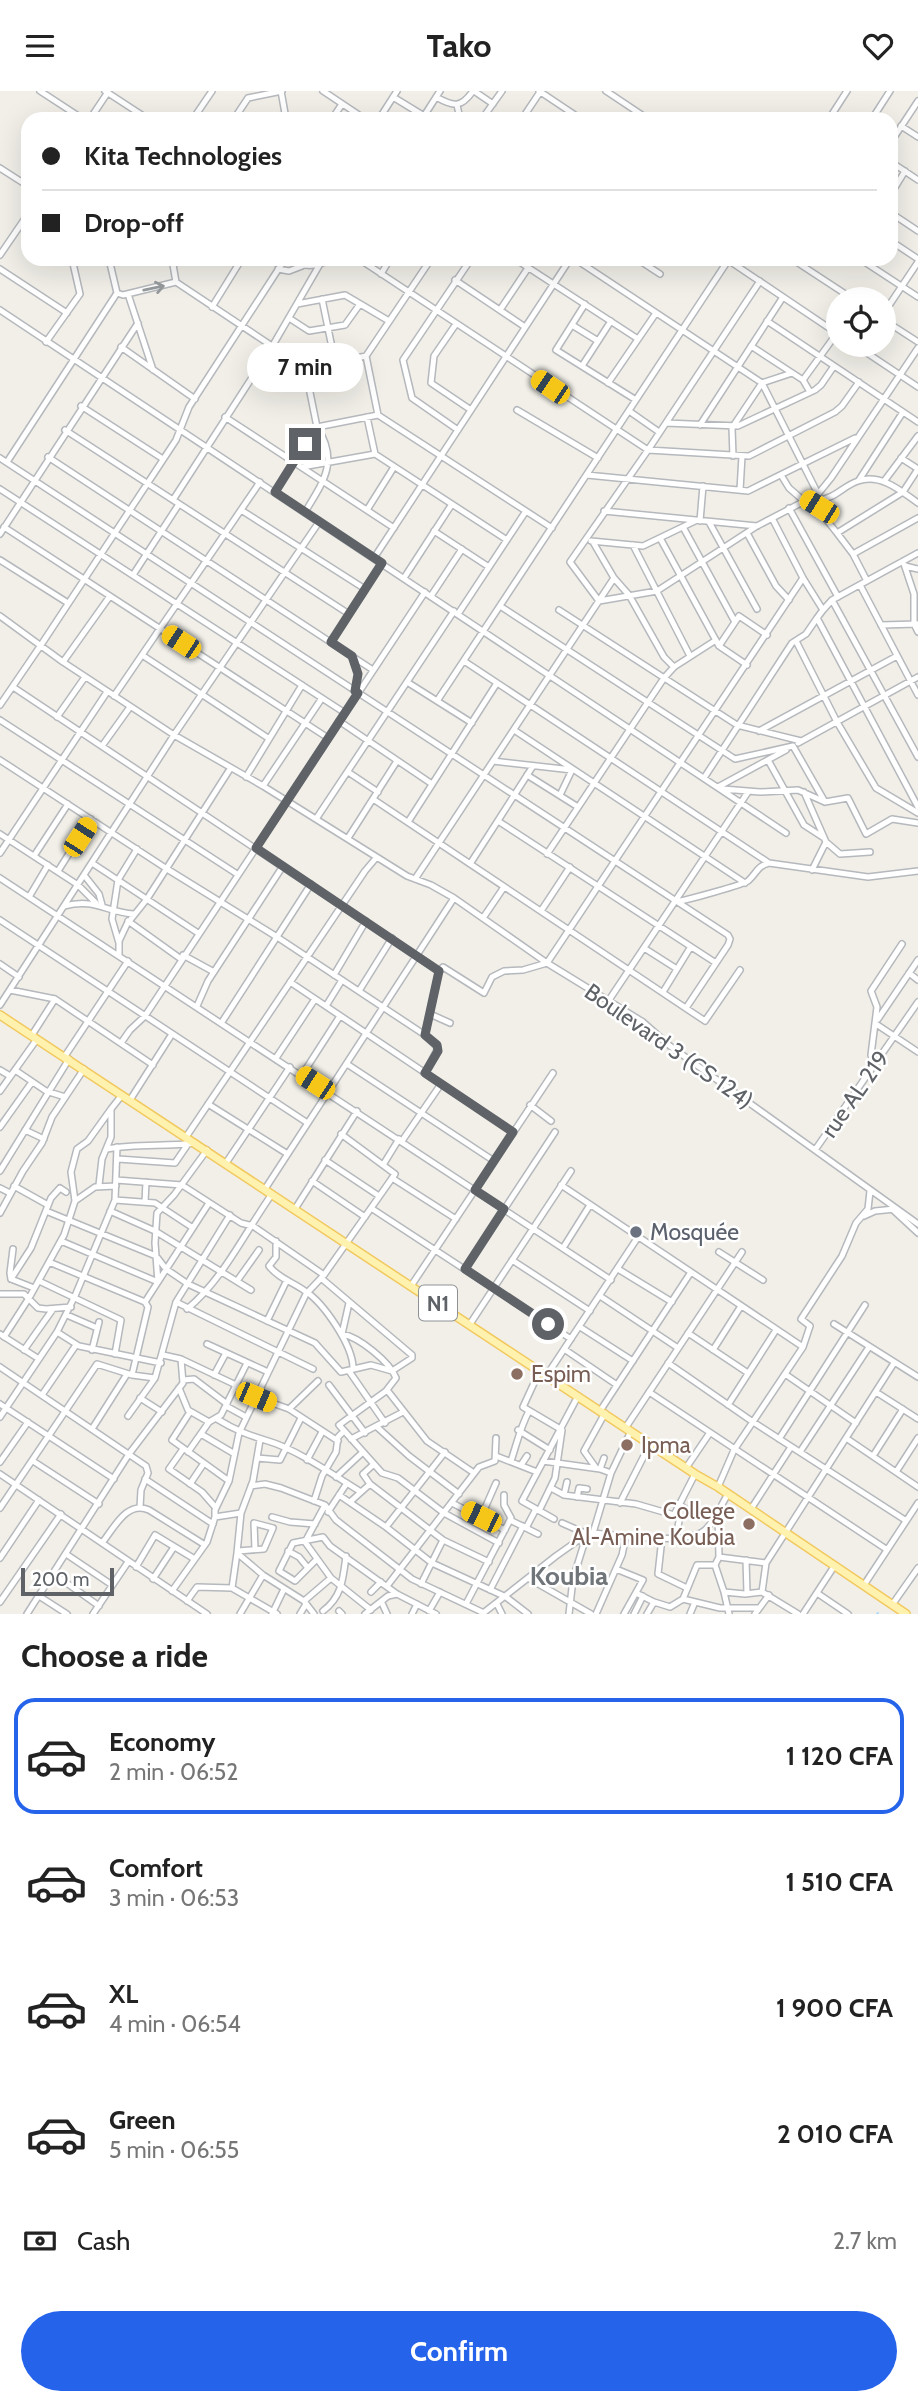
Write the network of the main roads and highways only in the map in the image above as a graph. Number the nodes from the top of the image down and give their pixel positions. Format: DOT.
graph roads {
  1 [pos="0,1015"];
  2 [pos="906,1614"];
  1 -- 2 [label="main road, N1"];
}
